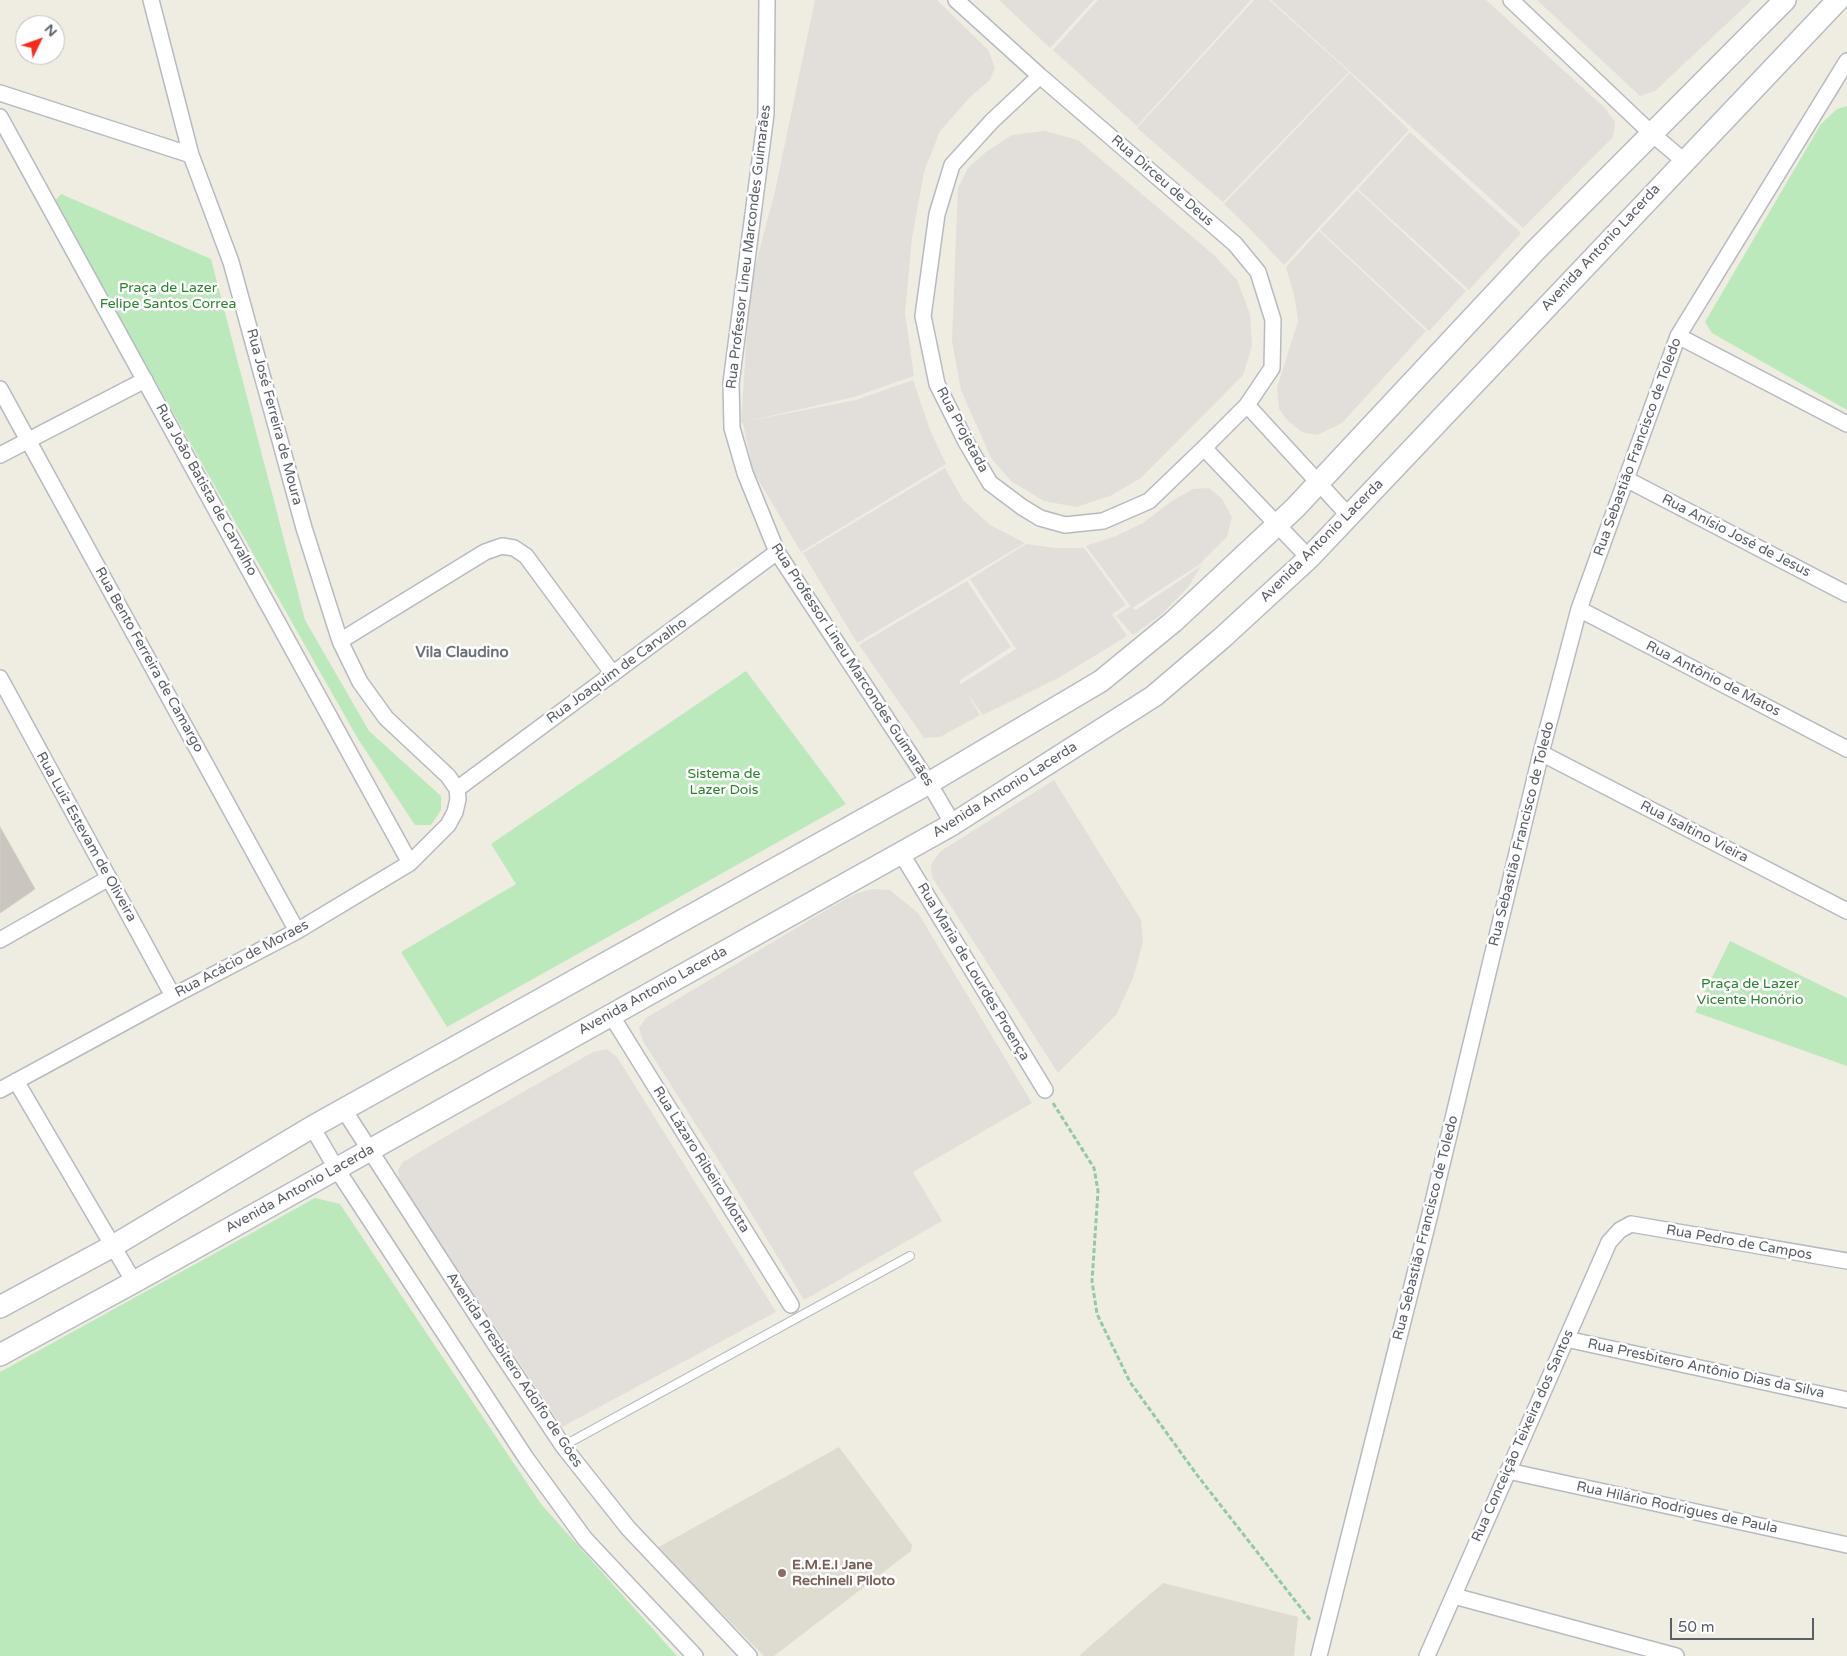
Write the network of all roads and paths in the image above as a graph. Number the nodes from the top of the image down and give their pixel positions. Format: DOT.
graph roads {
  1 [pos="151,0"];
  2 [pos="767,0"];
  3 [pos="956,0"];
  4 [pos="1512,0"];
  5 [pos="1785,0"];
  6 [pos="1838,0"];
  7 [pos="1846,65"];
  8 [pos="1040,76"];
  9 [pos="0,93"];
  10 [pos="0,117"];
  11 [pos="1652,133"];
  12 [pos="191,155"];
  13 [pos="1684,161"];
  14 [pos="1678,336"];
  15 [pos="145,380"];
  16 [pos="0,389"];
  17 [pos="1247,405"];
  18 [pos="1847,424"];
  19 [pos="29,440"];
  20 [pos="1204,448"];
  21 [pos="0,455"];
  22 [pos="1626,479"];
  23 [pos="1319,484"];
  24 [pos="1349,516"];
  25 [pos="1277,525"];
  26 [pos="777,552"];
  27 [pos="1309,558"];
  28 [pos="1847,594"];
  29 [pos="1579,609"];
  30 [pos="340,642"];
  31 [pos="613,674"];
  32 [pos="0,678"];
  33 [pos="1847,749"];
  34 [pos="1541,752"];
  35 [pos="929,783"];
  36 [pos="457,794"];
  37 [pos="953,824"];
  38 [pos="900,853"];
  39 [pos="410,863"];
  40 [pos="109,878"];
  41 [pos="1847,911"];
  42 [pos="297,931"];
  43 [pos="0,940"];
  44 [pos="173,996"];
  45 [pos="611,1015"];
  46 [pos="16,1080"];
  47 [pos="0,1090"];
  48 [pos="1045,1090"];
  49 [pos="344,1110"];
  50 [pos="312,1127"];
  51 [pos="368,1150"];
  52 [pos="336,1168"];
  53 [pos="1631,1224"];
  54 [pos="113,1246"];
  55 [pos="910,1256"];
  56 [pos="1847,1261"];
  57 [pos="134,1282"];
  58 [pos="791,1305"];
  59 [pos="0,1307"];
  60 [pos="1566,1339"];
  61 [pos="0,1355"];
  62 [pos="1847,1400"];
  63 [pos="562,1446"];
  64 [pos="1508,1471"];
  65 [pos="1847,1545"];
  66 [pos="1454,1596"];
  67 [pos="1324,1637"];
  68 [pos="695,1656"];
  69 [pos="750,1656"];
  70 [pos="1319,1656"];
  71 [pos="1427,1656"];
  72 [pos="1676,1656"];
  1 -- 12 [label="street, Rua José Ferreira de Moura"];
  2 -- 26 [label="street, Rua Professor Lineu Marcondes Guimarães"];
  3 -- 8 [label="street, Rua Dirceu de Deus"];
  4 -- 11 [label="street"];
  5 -- 11 [label="main road"];
  6 -- 13 [label="main road, Avenida Antonio Lacerda"];
  7 -- 14 [label="street, Rua Sebastião Francisco de Toledo"];
  8 -- 17 [label="street, Rua Dirceu de Deus"];
  8 -- 20 [label="street, Rua Projetada"];
  9 -- 12 [label="street"];
  10 -- 15 [label="street, Rua João Batista de Carvalho"];
  11 -- 13 [label="street"];
  11 -- 23 [label="main road"];
  12 -- 30 [label="street, Rua José Ferreira de Moura"];
  13 -- 24 [label="main road, Avenida Antonio Lacerda"];
  14 -- 18 [label="street"];
  14 -- 22 [label="street, Rua Sebastião Francisco de Toledo"];
  15 -- 19 [label="street"];
  15 -- 39 [label="street, Rua João Batista de Carvalho"];
  16 -- 19 [label="street, Rua Bento Ferreira de Camargo"];
  17 -- 20 [label="street, Rua Dirceu de Deus"];
  17 -- 23 [label="street"];
  19 -- 21 [label="street"];
  19 -- 42 [label="street, Rua Bento Ferreira de Camargo"];
  20 -- 25 [label="street"];
  22 -- 28 [label="street, Rua Anísio José de Jesus"];
  22 -- 29 [label="street, Rua Sebastião Francisco de Toledo"];
  23 -- 24 [label="street"];
  23 -- 25 [label="main road"];
  24 -- 27 [label="main road, Avenida Antonio Lacerda"];
  25 -- 27 [label="street"];
  25 -- 35 [label="main road"];
  26 -- 31 [label="street, Rua Joaquim de Carvalho"];
  26 -- 35 [label="street, Rua Professor Lineu Marcondes Guimarães"];
  27 -- 37 [label="main road, Avenida Antonio Lacerda"];
  29 -- 33 [label="street, Rua Antônio de Matos"];
  29 -- 34 [label="street, Rua Sebastião Francisco de Toledo"];
  30 -- 31 [label="street"];
  30 -- 36 [label="street, Rua José Ferreira de Moura"];
  31 -- 36 [label="street, Rua Joaquim de Carvalho"];
  32 -- 40 [label="street, Rua Luiz Estevam de Oliveira"];
  34 -- 41 [label="street, Rua Isaltino Vieira"];
  34 -- 67 [label="street, Rua Sebastião Francisco de Toledo"];
  35 -- 37 [label="street, Rua Professor Lineu Marcondes Guimarães"];
  35 -- 49 [label="main road"];
  36 -- 39 [label="street, Rua Acácio de Moraes"];
  37 -- 38 [label="main road, Avenida Antonio Lacerda"];
  38 -- 45 [label="main road, Avenida Antonio Lacerda"];
  38 -- 48 [label="street, Rua Maria de Lourdes Proença"];
  39 -- 42 [label="street, Rua Acácio de Moraes"];
  40 -- 43 [label="street"];
  40 -- 44 [label="street, Rua Luiz Estevam de Oliveira"];
  42 -- 44 [label="street, Rua Acácio de Moraes"];
  44 -- 46 [label="street, Rua Acácio de Moraes"];
  45 -- 51 [label="main road, Avenida Antonio Lacerda"];
  45 -- 58 [label="street, Rua Lázaro Ribeiro Motta"];
  46 -- 47 [label="street, Rua Acácio de Moraes"];
  46 -- 54 [label="street"];
  48 -- 67 [label="path"];
  49 -- 50 [label="main road"];
  49 -- 51 [label="street, Avenida Presbítero Adolfo de Góes"];
  50 -- 52 [label="street"];
  50 -- 54 [label="main road"];
  51 -- 52 [label="main road, Avenida Antonio Lacerda"];
  51 -- 63 [label="street, Avenida Presbítero Adolfo de Góes"];
  52 -- 57 [label="main road, Avenida Antonio Lacerda"];
  52 -- 68 [label="street"];
  53 -- 56 [label="street, Rua Pedro de Campos"];
  53 -- 60 [label="street, Rua Conceição Teixeira dos Santos"];
  54 -- 57 [label="street"];
  54 -- 59 [label="main road"];
  55 -- 63 [label="lane"];
  57 -- 61 [label="main road, Avenida Antonio Lacerda"];
  60 -- 62 [label="street, Rua Presbitero Antônio Dias da Silva"];
  60 -- 64 [label="street, Rua Conceição Teixeira dos Santos"];
  63 -- 69 [label="street, Avenida Presbítero Adolfo de Góes"];
  64 -- 65 [label="street, Rua Hilário Rodrigues de Paula"];
  64 -- 66 [label="street, Rua Conceição Teixeira dos Santos"];
  66 -- 71 [label="street, Rua Conceição Teixeira dos Santos"];
  66 -- 72 [label="street"];
  67 -- 70 [label="street, Rua Sebastião Francisco de Toledo"];
}
